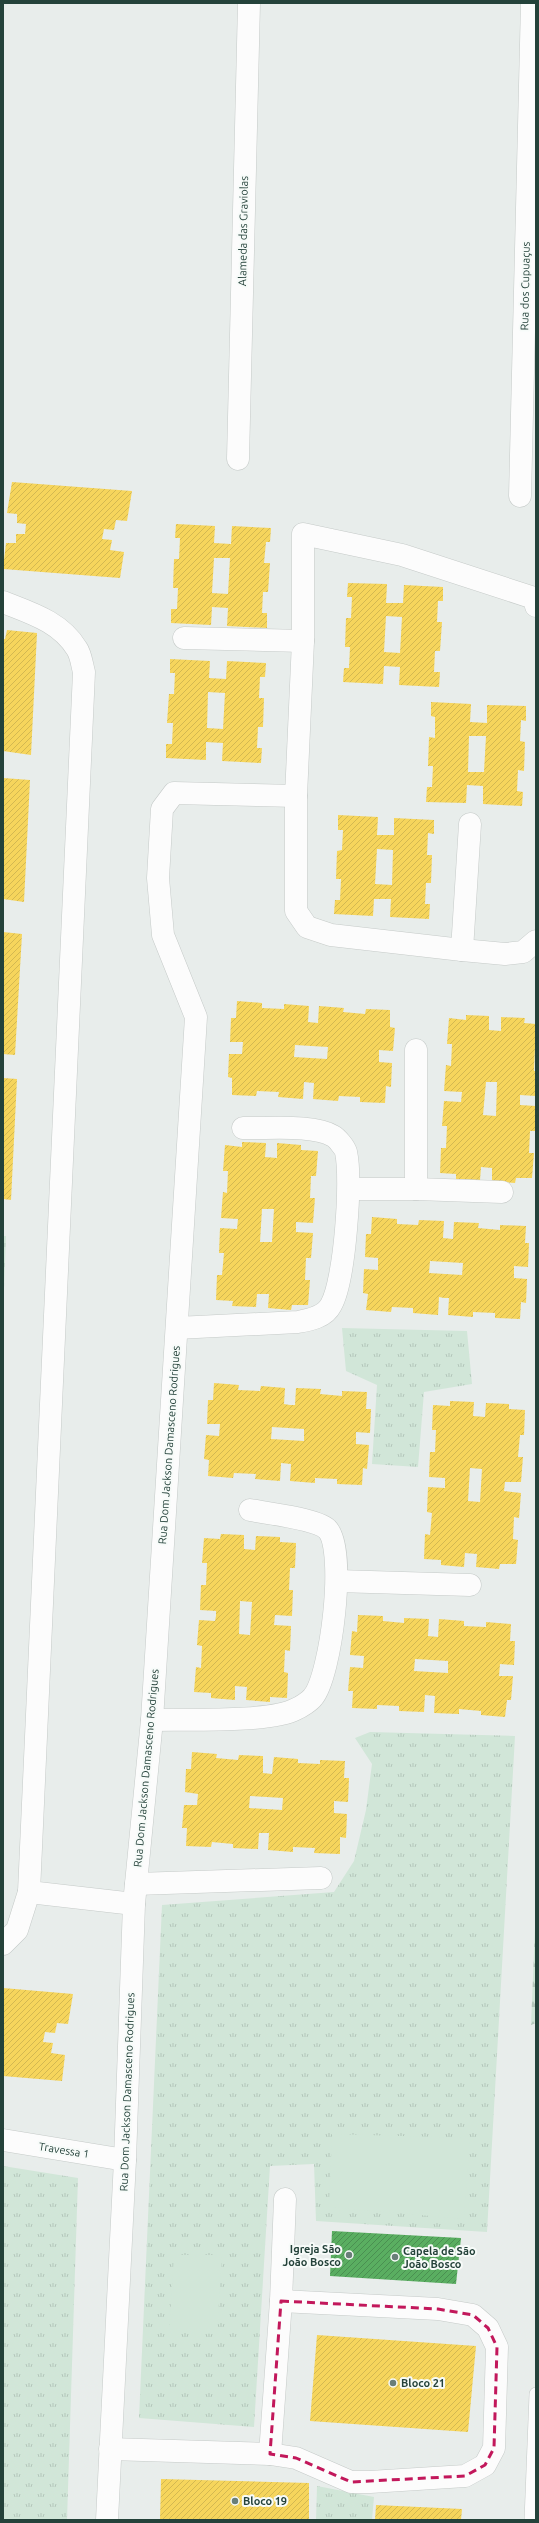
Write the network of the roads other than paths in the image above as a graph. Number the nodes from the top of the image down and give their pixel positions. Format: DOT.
graph roads {
  1 [pos="249,3"];
  2 [pos="532,3"];
  3 [pos="238,459"];
  4 [pos="520,496"];
  5 [pos="3,602"];
  6 [pos="536,606"];
  7 [pos="184,638"];
  8 [pos="303,641"];
  9 [pos="296,796"];
  10 [pos="470,824"];
  11 [pos="536,942"];
  12 [pos="462,950"];
  13 [pos="416,1050"];
  14 [pos="243,1128"];
  15 [pos="349,1189"];
  16 [pos="416,1189"];
  17 [pos="502,1192"];
  18 [pos="177,1328"];
  19 [pos="250,1510"];
  20 [pos="337,1581"];
  21 [pos="470,1585"];
  22 [pos="152,1720"];
  23 [pos="321,1878"];
  24 [pos="29,1892"];
  25 [pos="135,1894"];
  26 [pos="3,1944"];
  27 [pos="3,2140"];
  28 [pos="125,2160"];
  29 [pos="285,2199"];
  30 [pos="281,2301"];
  31 [pos="536,2394"];
  32 [pos="110,2449"];
  33 [pos="270,2454"];
  34 [pos="107,2520"];
  35 [pos="531,2520"];
  1 -- 3 [label="street, Alameda das Graviolas"];
  2 -- 4 [label="street, Rua dos Cupuaçus"];
  5 -- 24 [label="street"];
  6 -- 8 [label="street"];
  7 -- 8 [label="street"];
  8 -- 9 [label="street"];
  9 -- 12 [label="street"];
  9 -- 18 [label="street, Rua Dom Jackson Damasceno Rodrigues"];
  10 -- 12 [label="street"];
  11 -- 12 [label="street"];
  13 -- 16 [label="street"];
  14 -- 15 [label="street"];
  15 -- 16 [label="street"];
  15 -- 18 [label="street"];
  16 -- 17 [label="street"];
  18 -- 22 [label="street, Rua Dom Jackson Damasceno Rodrigues"];
  19 -- 20 [label="street"];
  20 -- 21 [label="street"];
  20 -- 22 [label="street"];
  22 -- 25 [label="street, Rua Dom Jackson Damasceno Rodrigues"];
  23 -- 25 [label="street"];
  24 -- 25 [label="street"];
  24 -- 26 [label="street"];
  25 -- 28 [label="street, Rua Dom Jackson Damasceno Rodrigues"];
  27 -- 28 [label="street, Travessa 1"];
  28 -- 32 [label="street, Rua Dom Jackson Damasceno Rodrigues"];
  29 -- 30 [label="street"];
  30 -- 33 [label="street"];
  30 -- 33 [label="street"];
  31 -- 35 [label="lane"];
  32 -- 33 [label="street"];
  32 -- 34 [label="street, Rua Dom Jackson Damasceno Rodrigues"];
}
